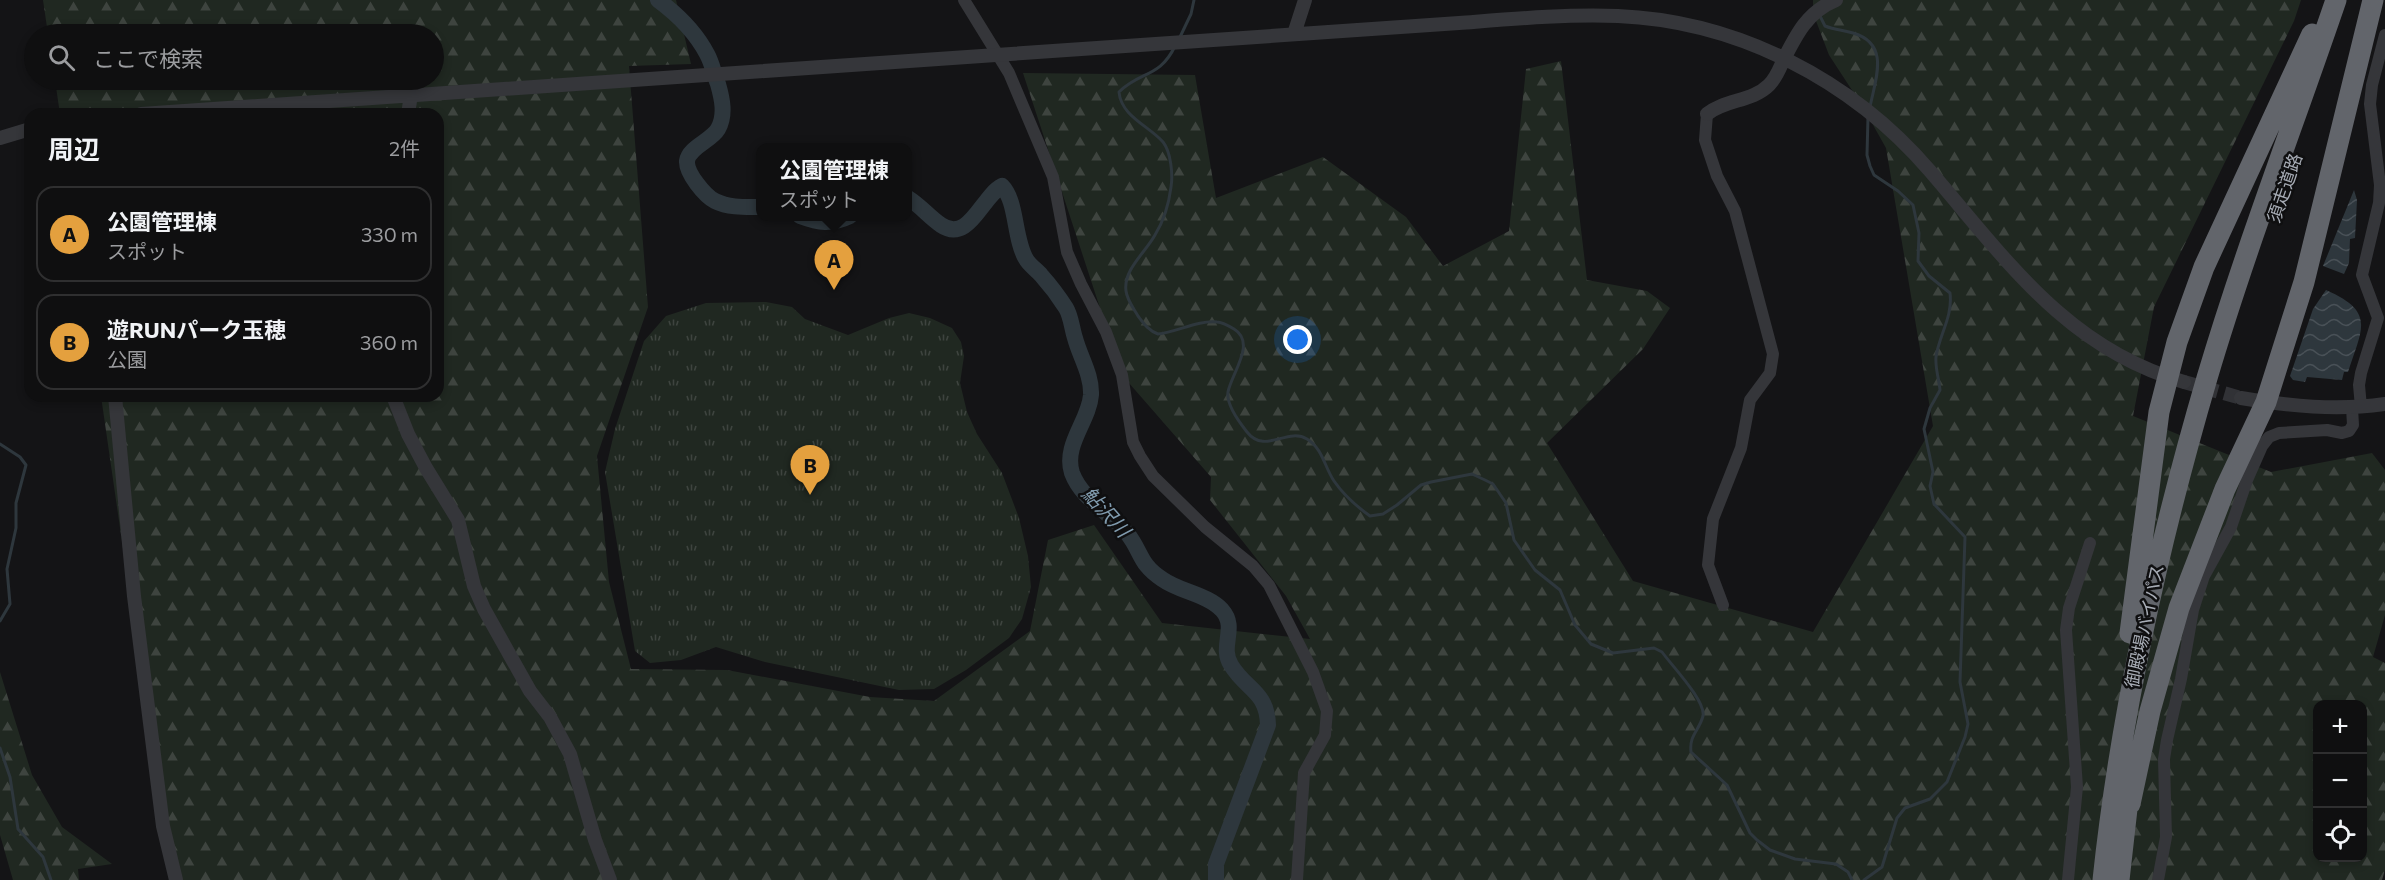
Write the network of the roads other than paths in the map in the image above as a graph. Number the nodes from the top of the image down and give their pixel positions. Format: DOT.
graph roads {
  1 [pos="964,0"];
  2 [pos="1305,0"];
  3 [pos="1836,0"];
  4 [pos="2326,0"];
  5 [pos="2336,0"];
  6 [pos="2350,0"];
  7 [pos="2373,0"];
  8 [pos="1294,34"];
  9 [pos="2385,35"];
  10 [pos="999,54"];
  11 [pos="1785,58"];
  12 [pos="411,95"];
  13 [pos="226,108"];
  14 [pos="409,108"];
  15 [pos="1707,114"];
  16 [pos="24,131"];
  17 [pos="0,138"];
  18 [pos="2215,377"];
  19 [pos="2176,380"];
  20 [pos="2241,398"];
  21 [pos="116,402"];
  22 [pos="396,402"];
  23 [pos="2265,402"];
  24 [pos="2385,404"];
  25 [pos="2356,408"];
  26 [pos="2090,543"];
  27 [pos="1723,605"];
  28 [pos="2111,815"];
  29 [pos="2122,851"];
  30 [pos="176,880"];
  31 [pos="610,880"];
  32 [pos="1297,880"];
  33 [pos="2068,880"];
  34 [pos="2103,880"];
  35 [pos="2119,880"];
  36 [pos="2158,880"];
  1 -- 10 [label="street"];
  2 -- 8 [label="street"];
  3 -- 11 [label="street"];
  4 -- 19 [label="highway"];
  5 -- 18 [label="highway, 須走道路"];
  6 -- 18 [label="highway, 須走道路"];
  7 -- 23 [label="highway"];
  8 -- 10 [label="street"];
  8 -- 11 [label="street"];
  9 -- 25 [label="street"];
  10 -- 12 [label="street"];
  10 -- 32 [label="street"];
  11 -- 15 [label="street"];
  11 -- 19 [label="street"];
  12 -- 13 [label="street"];
  12 -- 14 [label="street"];
  15 -- 27 [label="street"];
  16 -- 17 [label="street"];
  18 -- 28 [label="highway, 御殿場バイパス"];
  18 -- 29 [label="highway, 御殿場バイパス"];
  19 -- 28 [label="highway"];
  20 -- 23 [label="street"];
  21 -- 30 [label="street"];
  22 -- 31 [label="street"];
  23 -- 25 [label="street"];
  23 -- 29 [label="highway"];
  24 -- 25 [label="street"];
  25 -- 36 [label="street"];
  26 -- 33 [label="street"];
  28 -- 34 [label="highway, 御殿場バイパス"];
  29 -- 35 [label="highway, 御殿場バイパス"];
}
